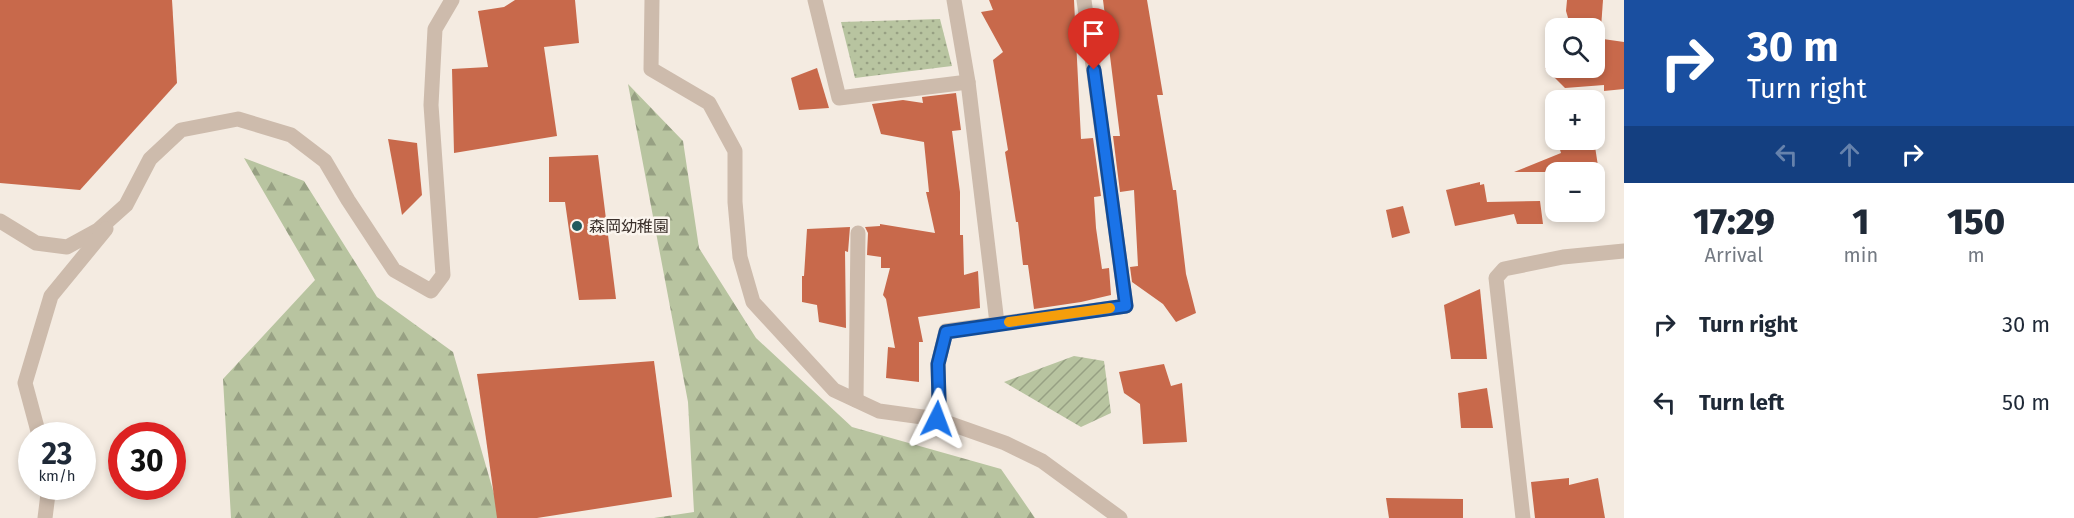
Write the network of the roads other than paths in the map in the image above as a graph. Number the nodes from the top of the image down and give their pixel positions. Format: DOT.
graph roads {
  1 [pos="452,0"];
  2 [pos="652,0"];
  3 [pos="815,0"];
  4 [pos="954,0"];
  5 [pos="1084,0"];
  6 [pos="969,82"];
  7 [pos="126,205"];
  8 [pos="0,221"];
  9 [pos="858,233"];
  10 [pos="1624,251"];
  11 [pos="997,323"];
  12 [pos="856,400"];
  13 [pos="937,419"];
  14 [pos="36,422"];
  15 [pos="47,500"];
  16 [pos="45,518"];
  17 [pos="1120,518"];
  18 [pos="1523,518"];
  1 -- 7 [label="street"];
  2 -- 12 [label="street"];
  3 -- 6 [label="street"];
  4 -- 6 [label="street"];
  5 -- 11 [label="street"];
  6 -- 11 [label="street"];
  7 -- 8 [label="street"];
  7 -- 14 [label="street"];
  9 -- 12 [label="street"];
  10 -- 18 [label="street"];
  11 -- 13 [label="street"];
  12 -- 13 [label="street"];
  13 -- 17 [label="street"];
  15 -- 16 [label="street"];
}
